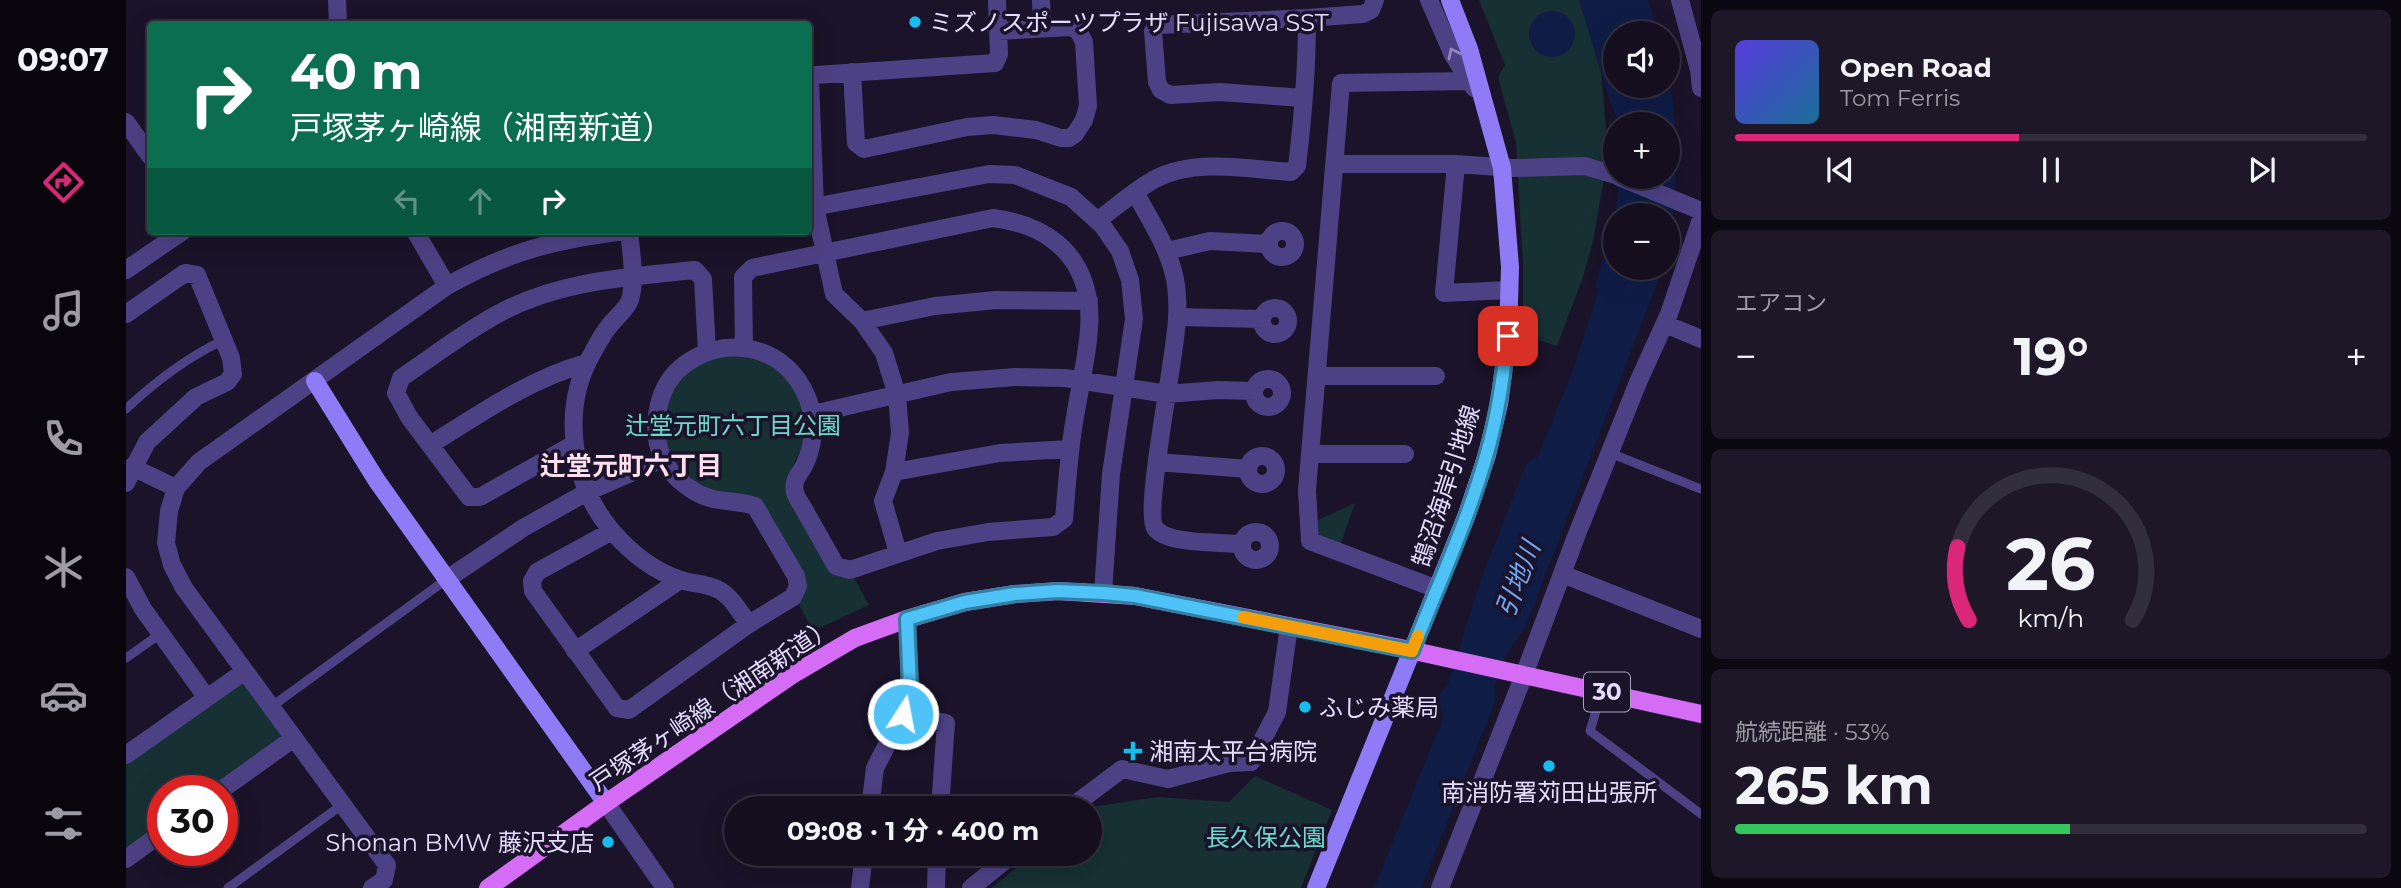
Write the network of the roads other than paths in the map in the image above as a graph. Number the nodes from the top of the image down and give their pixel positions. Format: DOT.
graph roads {
  1 [pos="337,0"];
  2 [pos="997,0"];
  3 [pos="1041,0"];
  4 [pos="1375,0"];
  5 [pos="1429,0"];
  6 [pos="1450,0"];
  7 [pos="1680,0"];
  8 [pos="1307,18"];
  9 [pos="338,21"];
  10 [pos="1042,28"];
  11 [pos="998,31"];
  12 [pos="852,72"];
  13 [pos="812,78"];
  14 [pos="1468,81"];
  15 [pos="1701,88"];
  16 [pos="1303,98"];
  17 [pos="1486,101"];
  18 [pos="126,122"];
  19 [pos="147,152"];
  20 [pos="1335,164"];
  21 [pos="1456,164"];
  22 [pos="1502,167"];
  23 [pos="1603,171"];
  24 [pos="1648,189"];
  25 [pos="1135,192"];
  26 [pos="812,207"];
  27 [pos="1693,208"];
  28 [pos="1701,219"];
  29 [pos="1097,221"];
  30 [pos="177,235"];
  31 [pos="417,235"];
  32 [pos="590,235"];
  33 [pos="628,235"];
  34 [pos="1268,244"];
  35 [pos="1167,251"];
  36 [pos="824,253"];
  37 [pos="126,270"];
  38 [pos="633,276"];
  39 [pos="447,286"];
  40 [pos="1509,290"];
  41 [pos="1089,301"];
  42 [pos="126,314"];
  43 [pos="1177,317"];
  44 [pos="1262,318"];
  45 [pos="862,321"];
  46 [pos="1665,324"];
  47 [pos="1701,339"];
  48 [pos="224,340"];
  49 [pos="744,348"];
  50 [pos="707,352"];
  51 [pos="586,363"];
  52 [pos="1318,376"];
  53 [pos="1436,376"];
  54 [pos="315,381"];
  55 [pos="1080,381"];
  56 [pos="1124,387"];
  57 [pos="1254,391"];
  58 [pos="1167,394"];
  59 [pos="897,395"];
  60 [pos="126,409"];
  61 [pos="813,414"];
  62 [pos="574,444"];
  63 [pos="430,445"];
  64 [pos="1070,449"];
  65 [pos="1610,453"];
  66 [pos="1310,454"];
  67 [pos="1405,454"];
  68 [pos="663,458"];
  69 [pos="1157,462"];
  70 [pos="1248,469"];
  71 [pos="894,472"];
  72 [pos="129,475"];
  73 [pos="176,488"];
  74 [pos="1701,489"];
  75 [pos="587,492"];
  76 [pos="612,531"];
  77 [pos="1242,544"];
  78 [pos="898,553"];
  79 [pos="1562,573"];
  80 [pos="126,577"];
  81 [pos="447,579"];
  82 [pos="680,580"];
  83 [pos="1437,589"];
  84 [pos="1103,593"];
  85 [pos="907,619"];
  86 [pos="749,624"];
  87 [pos="1289,626"];
  88 [pos="1701,629"];
  89 [pos="160,634"];
  90 [pos="575,651"];
  91 [pos="1412,651"];
  92 [pos="126,658"];
  93 [pos="245,671"];
  94 [pos="1518,673"];
  95 [pos="1602,691"];
  96 [pos="207,698"];
  97 [pos="271,707"];
  98 [pos="903,714"];
  99 [pos="1701,714"];
  100 [pos="294,738"];
  101 [pos="126,755"];
  102 [pos="238,778"];
  103 [pos="872,796"];
  104 [pos="941,796"];
  105 [pos="1086,796"];
  106 [pos="606,803"];
  107 [pos="343,804"];
  108 [pos="1701,814"];
  109 [pos="147,844"];
  110 [pos="126,859"];
  111 [pos="863,866"];
  112 [pos="937,866"];
  113 [pos="998,866"];
  114 [pos="228,888"];
  115 [pos="372,888"];
  116 [pos="488,888"];
  117 [pos="665,888"];
  118 [pos="860,888"];
  119 [pos="936,888"];
  120 [pos="971,888"];
  121 [pos="1316,888"];
  122 [pos="1440,888"];
  1 -- 9 [label="street"];
  2 -- 11 [label="street"];
  3 -- 10 [label="street"];
  4 -- 8 [label="street"];
  14 -- 5 [label="street, one-way"];
  6 -- 17 [label="street, 鵠沼海岸引地線"];
  7 -- 15 [label="street"];
  8 -- 16 [label="street"];
  8 -- 16 [label="street"];
  10 -- 11 [label="street"];
  10 -- 12 [label="street"];
  11 -- 12 [label="street"];
  12 -- 13 [label="street"];
  14 -- 17 [label="street"];
  14 -- 20 [label="street"];
  16 -- 25 [label="street"];
  17 -- 22 [label="street, 鵠沼海岸引地線"];
  18 -- 19 [label="street"];
  20 -- 21 [label="street"];
  20 -- 52 [label="street"];
  21 -- 22 [label="street"];
  21 -- 40 [label="street"];
  22 -- 23 [label="street"];
  22 -- 40 [label="street, 鵠沼海岸引地線"];
  24 -- 27 [label="street"];
  25 -- 29 [label="street"];
  25 -- 35 [label="street"];
  26 -- 29 [label="street"];
  26 -- 36 [label="street"];
  28 -- 46 [label="street"];
  29 -- 56 [label="street"];
  30 -- 37 [label="street"];
  31 -- 39 [label="street"];
  32 -- 39 [label="street"];
  33 -- 38 [label="street"];
  34 -- 35 [label="street"];
  35 -- 43 [label="street"];
  36 -- 41 [label="street"];
  36 -- 45 [label="street"];
  36 -- 49 [label="street"];
  38 -- 50 [label="street"];
  38 -- 51 [label="street"];
  38 -- 63 [label="street"];
  39 -- 54 [label="street"];
  40 -- 83 [label="street, 鵠沼海岸引地線"];
  41 -- 45 [label="street"];
  41 -- 55 [label="street"];
  42 -- 48 [label="street"];
  43 -- 44 [label="street"];
  43 -- 58 [label="street"];
  45 -- 59 [label="street"];
  46 -- 47 [label="street"];
  46 -- 65 [label="street"];
  48 -- 60 [label="lane"];
  48 -- 72 [label="street"];
  49 -- 50 [label="street"];
  49 -- 61 [label="street"];
  50 -- 68 [label="street"];
  51 -- 62 [label="street"];
  51 -- 63 [label="street"];
  52 -- 53 [label="street"];
  52 -- 66 [label="street"];
  54 -- 73 [label="street"];
  54 -- 81 [label="street"];
  55 -- 56 [label="street"];
  55 -- 59 [label="street"];
  55 -- 64 [label="street"];
  56 -- 58 [label="street"];
  56 -- 84 [label="street"];
  57 -- 58 [label="street"];
  58 -- 69 [label="street"];
  59 -- 61 [label="street"];
  59 -- 71 [label="street"];
  61 -- 78 [label="street"];
  62 -- 63 [label="street"];
  62 -- 75 [label="street"];
  64 -- 71 [label="street"];
  64 -- 78 [label="street"];
  65 -- 74 [label="lane"];
  65 -- 79 [label="street"];
  66 -- 67 [label="street"];
  66 -- 83 [label="street"];
  68 -- 75 [label="street"];
  68 -- 86 [label="street"];
  69 -- 70 [label="street"];
  69 -- 77 [label="street"];
  71 -- 78 [label="street"];
  72 -- 73 [label="street"];
  73 -- 93 [label="street"];
  75 -- 76 [label="street"];
  75 -- 81 [label="street"];
  76 -- 82 [label="street"];
  76 -- 90 [label="street"];
  79 -- 88 [label="street"];
  79 -- 94 [label="street"];
  80 -- 89 [label="street"];
  81 -- 97 [label="lane"];
  81 -- 106 [label="street"];
  82 -- 86 [label="street"];
  82 -- 90 [label="street"];
  83 -- 91 [label="street, 鵠沼海岸引地線"];
  84 -- 85 [label="main road, 戸塚茅ヶ崎線（湘南新道） / 30"];
  84 -- 87 [label="main road, 戸塚茅ヶ崎線（湘南新道） / 30"];
  85 -- 98 [label="street"];
  85 -- 106 [label="main road, 戸塚茅ヶ崎線（湘南新道） / 30"];
  86 -- 90 [label="street"];
  87 -- 91 [label="main road, 戸塚茅ヶ崎線（湘南新道） / 30"];
  87 -- 105 [label="street"];
  89 -- 92 [label="lane"];
  89 -- 96 [label="street"];
  91 -- 94 [label="main road, 戸塚茅ヶ崎線（湘南新道） / 30"];
  91 -- 121 [label="street, 鵠沼海岸引地線"];
  93 -- 96 [label="street"];
  93 -- 97 [label="street"];
  94 -- 95 [label="main road, 30"];
  94 -- 122 [label="street"];
  95 -- 99 [label="main road, 30"];
  95 -- 108 [label="lane"];
  96 -- 101 [label="street"];
  97 -- 100 [label="street"];
  98 -- 103 [label="street"];
  98 -- 104 [label="street"];
  100 -- 102 [label="street"];
  100 -- 107 [label="street"];
  106 -- 116 [label="main road, 戸塚茅ヶ崎線（湘南新道） / 30"];
  106 -- 117 [label="street"];
  107 -- 114 [label="lane"];
  107 -- 115 [label="street"];
  109 -- 110 [label="street"];
  111 -- 118 [label="street"];
  112 -- 119 [label="street"];
  113 -- 120 [label="street"];
}
